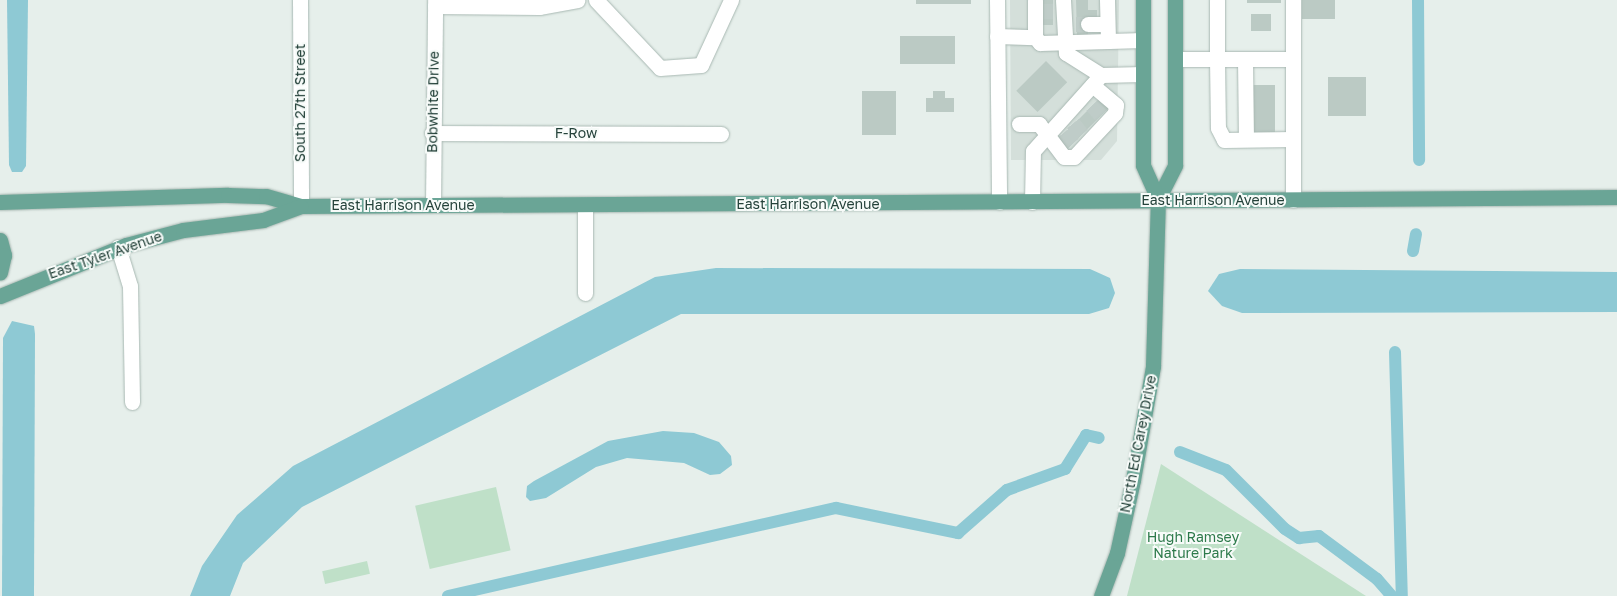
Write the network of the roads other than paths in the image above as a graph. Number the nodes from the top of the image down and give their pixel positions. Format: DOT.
graph roads {
  1 [pos="300,0"];
  2 [pos="577,0"];
  3 [pos="596,0"];
  4 [pos="731,0"];
  5 [pos="997,0"];
  6 [pos="1107,0"];
  7 [pos="1142,0"];
  8 [pos="1175,0"];
  9 [pos="1217,0"];
  10 [pos="1293,0"];
  11 [pos="435,3"];
  12 [pos="1057,16"];
  13 [pos="1108,32"];
  14 [pos="997,36"];
  15 [pos="1035,37"];
  16 [pos="1143,40"];
  17 [pos="1175,59"];
  18 [pos="1217,59"];
  19 [pos="1245,59"];
  20 [pos="1293,59"];
  21 [pos="1143,74"];
  22 [pos="1083,119"];
  23 [pos="1020,124"];
  24 [pos="432,133"];
  25 [pos="721,134"];
  26 [pos="1045,137"];
  27 [pos="1246,139"];
  28 [pos="1293,139"];
  29 [pos="1617,197"];
  30 [pos="1158,199"];
  31 [pos="1293,200"];
  32 [pos="0,202"];
  33 [pos="999,202"];
  34 [pos="1032,202"];
  35 [pos="433,205"];
  36 [pos="585,205"];
  37 [pos="301,206"];
  38 [pos="0,240"];
  39 [pos="118,247"];
  40 [pos="0,273"];
  41 [pos="585,293"];
  42 [pos="0,296"];
  43 [pos="132,402"];
  44 [pos="1101,596"];
  1 -- 37 [label="street, South 27th Street"];
  2 -- 11 [label="street"];
  3 -- 4 [label="street"];
  5 -- 14 [label="street"];
  6 -- 13 [label="street"];
  7 -- 16 [label="main road"];
  8 -- 17 [label="main road"];
  9 -- 18 [label="street"];
  10 -- 20 [label="street"];
  11 -- 24 [label="street, Bobwhite Drive"];
  12 -- 13 [label="street"];
  12 -- 13 [label="street"];
  12 -- 15 [label="street"];
  12 -- 15 [label="street"];
  12 -- 22 [label="street"];
  13 -- 16 [label="street"];
  14 -- 15 [label="street"];
  14 -- 33 [label="street"];
  16 -- 21 [label="main road"];
  17 -- 18 [label="street"];
  17 -- 30 [label="main road"];
  18 -- 19 [label="street"];
  18 -- 27 [label="street"];
  19 -- 20 [label="street"];
  19 -- 27 [label="street"];
  20 -- 28 [label="street"];
  21 -- 22 [label="street"];
  21 -- 30 [label="main road"];
  22 -- 26 [label="street"];
  22 -- 26 [label="street"];
  23 -- 26 [label="street"];
  24 -- 25 [label="street, F-Row"];
  24 -- 35 [label="street, Bobwhite Drive"];
  26 -- 34 [label="street"];
  27 -- 28 [label="street"];
  28 -- 31 [label="street"];
  29 -- 31 [label="main road, East Harrison Avenue"];
  30 -- 31 [label="main road, East Harrison Avenue"];
  30 -- 34 [label="main road, East Harrison Avenue"];
  30 -- 44 [label="main road, North Ed Carey Drive"];
  32 -- 37 [label="main road, East Harrison Avenue"];
  33 -- 34 [label="main road, East Harrison Avenue"];
  33 -- 36 [label="main road, East Harrison Avenue"];
  35 -- 36 [label="main road, East Harrison Avenue"];
  35 -- 37 [label="main road, East Harrison Avenue"];
  36 -- 41 [label="street"];
  37 -- 39 [label="main road, East Tyler Avenue"];
  38 -- 40 [label="main road"];
  39 -- 42 [label="main road, East Tyler Avenue"];
  39 -- 43 [label="street"];
}
